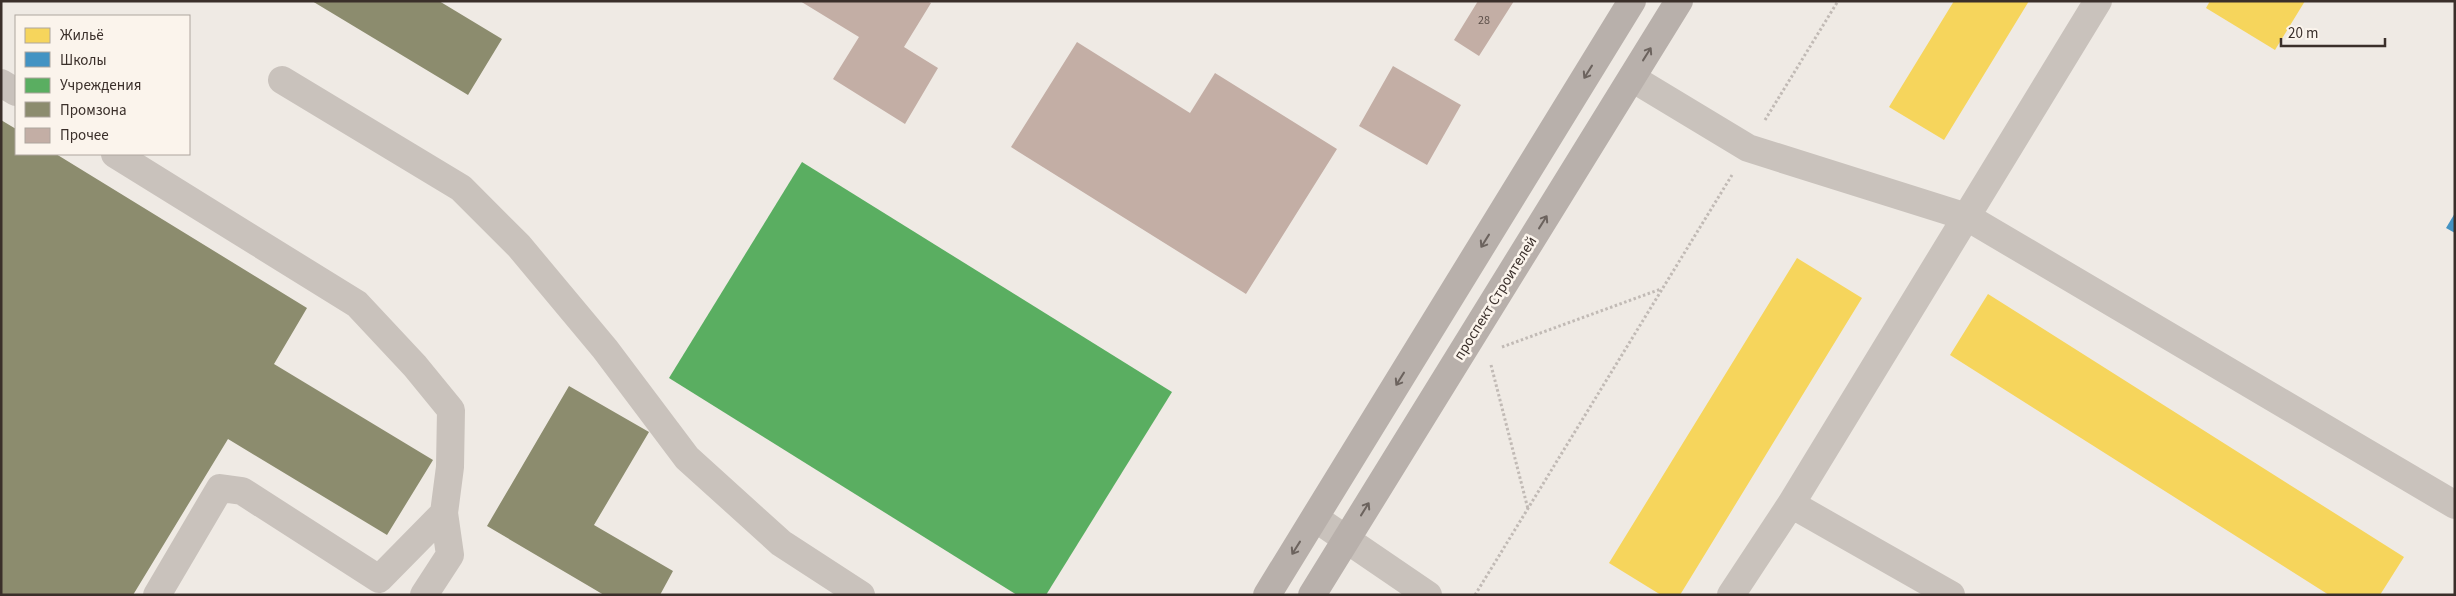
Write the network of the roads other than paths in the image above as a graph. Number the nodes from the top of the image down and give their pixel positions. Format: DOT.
graph roads {
  1 [pos="1632,1"];
  2 [pos="1679,1"];
  3 [pos="2098,1"];
  4 [pos="1632,78"];
  5 [pos="282,80"];
  6 [pos="1,83"];
  7 [pos="15,91"];
  8 [pos="117,155"];
  9 [pos="1967,217"];
  10 [pos="1791,504"];
  11 [pos="2455,505"];
  12 [pos="444,513"];
  13 [pos="1315,518"];
  14 [pos="1347,538"];
  15 [pos="157,595"];
  16 [pos="424,595"];
  17 [pos="861,595"];
  18 [pos="1267,595"];
  19 [pos="1312,595"];
  20 [pos="1428,595"];
  21 [pos="1731,595"];
  22 [pos="1951,595"];
  1 -- 13 [label="main road, one-way"];
  4 -- 2 [label="main road, проспект Строителей, one-way"];
  3 -- 9 [label="street"];
  4 -- 9 [label="street"];
  14 -- 4 [label="main road, проспект Строителей, one-way"];
  5 -- 17 [label="street"];
  6 -- 7 [label="street"];
  8 -- 12 [label="street"];
  9 -- 10 [label="street"];
  9 -- 11 [label="street"];
  10 -- 21 [label="street"];
  10 -- 22 [label="street"];
  12 -- 15 [label="street"];
  12 -- 16 [label="street"];
  13 -- 14 [label="street"];
  13 -- 18 [label="main road, one-way"];
  14 -- 19 [label="main road, проспект Строителей"];
  14 -- 20 [label="street"];
}
